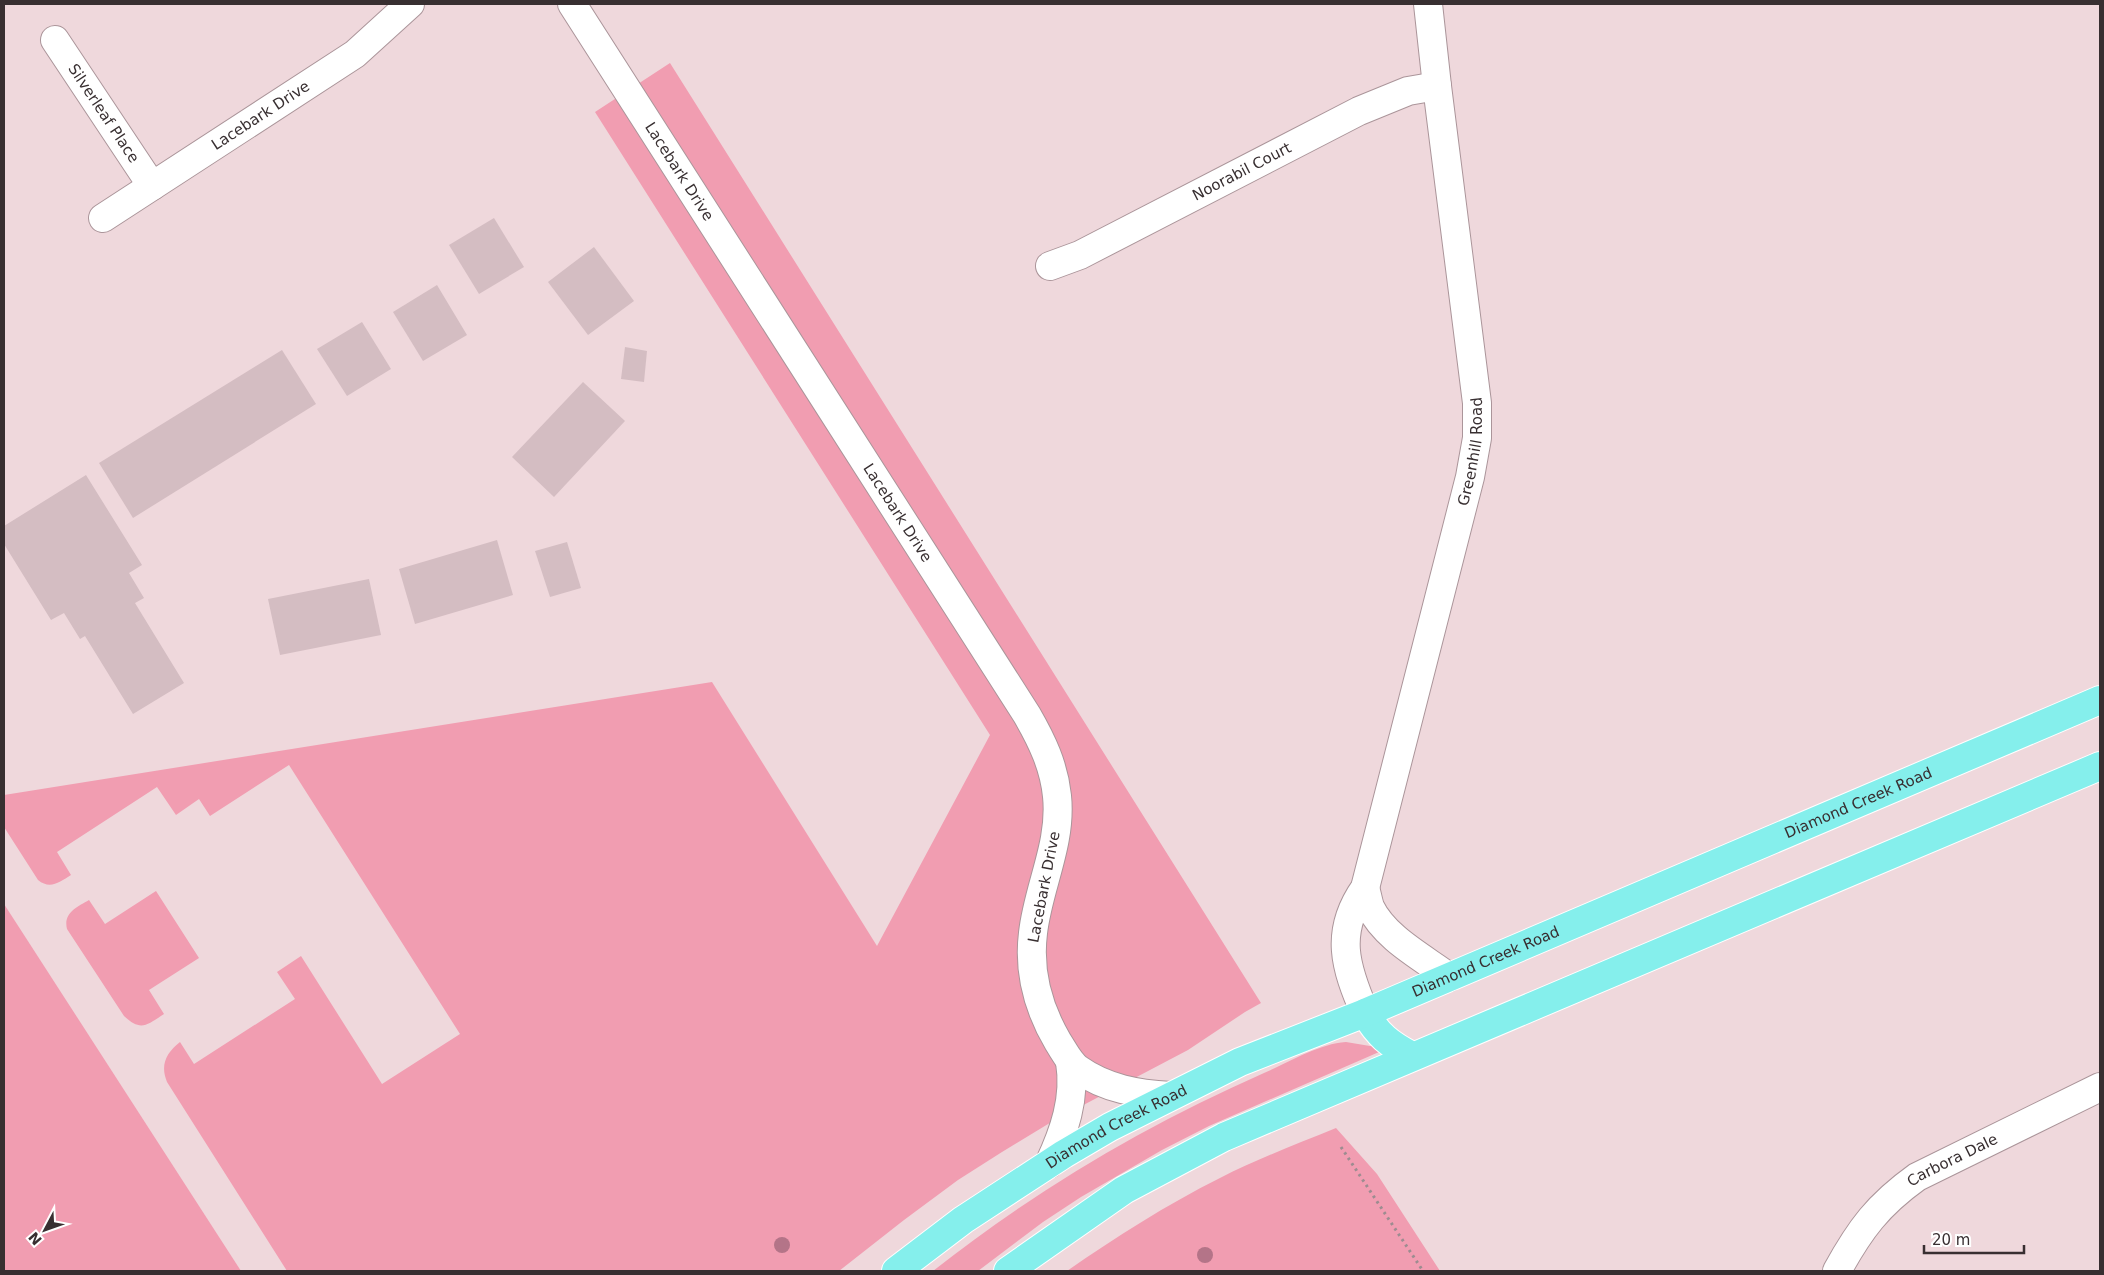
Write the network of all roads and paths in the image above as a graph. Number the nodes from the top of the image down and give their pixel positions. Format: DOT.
graph roads {
  1 [pos="410,4"];
  2 [pos="572,4"];
  3 [pos="1428,4"];
  4 [pos="54,40"];
  5 [pos="1437,86"];
  6 [pos="152,186"];
  7 [pos="102,218"];
  8 [pos="1050,266"];
  9 [pos="2100,700"];
  10 [pos="2100,766"];
  11 [pos="1365,888"];
  12 [pos="1449,977"];
  13 [pos="1364,1013"];
  14 [pos="1412,1056"];
  15 [pos="1070,1062"];
  16 [pos="2100,1087"];
  17 [pos="1171,1096"];
  18 [pos="1341,1147"];
  19 [pos="1048,1164"];
  20 [pos="1010,1270"];
  21 [pos="896,1271"];
  22 [pos="1423,1271"];
  23 [pos="1837,1271"];
  1 -- 6 [label="street, Lacebark Drive"];
  2 -- 15 [label="street, Lacebark Drive"];
  3 -- 5 [label="street, Greenhill Road"];
  4 -- 6 [label="street, Silverleaf Place"];
  5 -- 8 [label="street, Noorabil Court"];
  5 -- 11 [label="street, Greenhill Road"];
  6 -- 7 [label="street, Lacebark Drive"];
  9 -- 12 [label="main road, Diamond Creek Road"];
  10 -- 14 [label="main road"];
  11 -- 12 [label="street"];
  11 -- 13 [label="street, Greenhill Road"];
  12 -- 13 [label="main road, Diamond Creek Road"];
  13 -- 14 [label="main road, Greenhill Road"];
  13 -- 17 [label="main road, Diamond Creek Road"];
  14 -- 20 [label="main road"];
  15 -- 17 [label="street, Lacebark Drive"];
  15 -- 19 [label="street, Lacebark Drive"];
  16 -- 23 [label="street, Carbora Dale"];
  17 -- 19 [label="main road, Diamond Creek Road"];
  18 -- 22 [label="path"];
  19 -- 21 [label="main road, Diamond Creek Road"];
}
